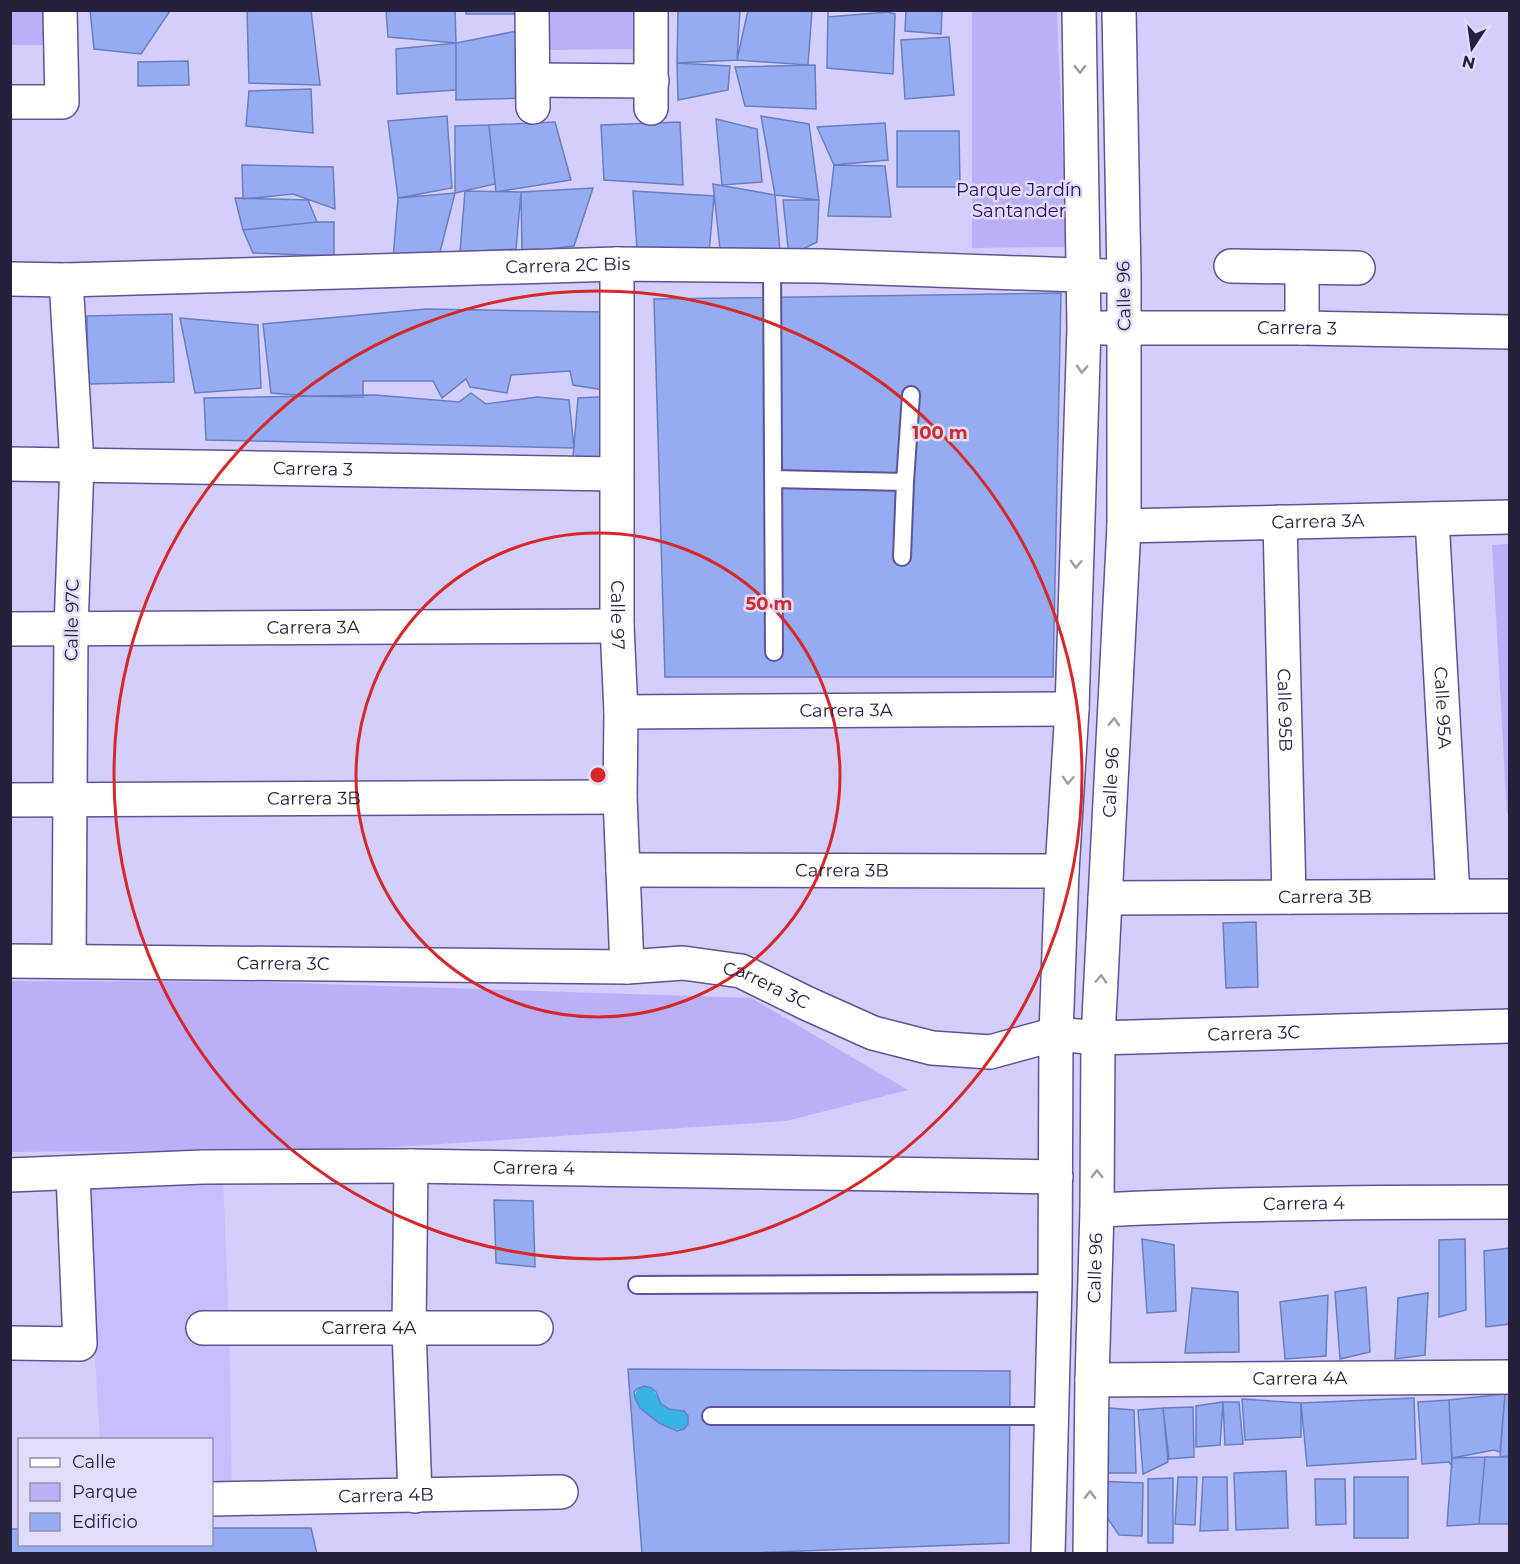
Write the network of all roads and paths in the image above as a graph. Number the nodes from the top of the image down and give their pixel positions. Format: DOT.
graph roads {
  1 [pos="60,10"];
  2 [pos="532,10"];
  3 [pos="651,10"];
  4 [pos="1079,10"];
  5 [pos="1119,10"];
  6 [pos="10,102"];
  7 [pos="617,264"];
  8 [pos="772,265"];
  9 [pos="1231,266"];
  10 [pos="1302,267"];
  11 [pos="1358,268"];
  12 [pos="1083,276"];
  13 [pos="1124,276"];
  14 [pos="10,279"];
  15 [pos="66,280"];
  16 [pos="1084,328"];
  17 [pos="1302,328"];
  18 [pos="1125,329"];
  19 [pos="1509,332"];
  20 [pos="911,395"];
  21 [pos="10,464"];
  22 [pos="77,464"];
  23 [pos="616,474"];
  24 [pos="773,479"];
  25 [pos="905,482"];
  26 [pos="1509,517"];
  27 [pos="1431,519"];
  28 [pos="1280,522"];
  29 [pos="1124,526"];
  30 [pos="902,557"];
  31 [pos="617,626"];
  32 [pos="71,628"];
  33 [pos="10,629"];
  34 [pos="774,652"];
  35 [pos="1072,709"];
  36 [pos="621,712"];
  37 [pos="620,797"];
  38 [pos="69,800"];
  39 [pos="10,801"];
  40 [pos="623,870"];
  41 [pos="1062,871"];
  42 [pos="1453,896"];
  43 [pos="1509,896"];
  44 [pos="1289,897"];
  45 [pos="1105,898"];
  46 [pos="10,961"];
  47 [pos="69,961"];
  48 [pos="627,967"];
  49 [pos="1509,1026"];
  50 [pos="1056,1034"];
  51 [pos="1098,1038"];
  52 [pos="411,1166"];
  53 [pos="74,1174"];
  54 [pos="10,1175"];
  55 [pos="1056,1177"];
  56 [pos="1509,1202"];
  57 [pos="1097,1210"];
  58 [pos="1055,1283"];
  59 [pos="637,1285"];
  60 [pos="203,1328"];
  61 [pos="409,1328"];
  62 [pos="536,1328"];
  63 [pos="10,1343"];
  64 [pos="1509,1377"];
  65 [pos="1092,1380"];
  66 [pos="711,1416"];
  67 [pos="1052,1416"];
  68 [pos="561,1492"];
  69 [pos="415,1496"];
  70 [pos="213,1499"];
  71 [pos="1048,1554"];
  72 [pos="1090,1554"];
  1 -- 6 [label="street"];
  2 -- 3 [label="street"];
  4 -- 12 [label="street, one-way"];
  5 -- 13 [label="street, Calle 96"];
  7 -- 8 [label="street, Carrera 2C Bis"];
  7 -- 15 [label="street, Carrera 2C Bis"];
  7 -- 23 [label="street, Calle 97"];
  8 -- 12 [label="street, Carrera 2C Bis"];
  8 -- 24 [label="lane"];
  9 -- 10 [label="street"];
  10 -- 11 [label="street"];
  10 -- 17 [label="street"];
  12 -- 13 [label="street, Carrera 2C Bis"];
  12 -- 16 [label="street"];
  13 -- 18 [label="street, Calle 96"];
  14 -- 15 [label="street, Carrera 2C Bis"];
  15 -- 22 [label="street, Calle 97C"];
  16 -- 18 [label="street, Carrera 3"];
  16 -- 35 [label="street, one-way"];
  17 -- 18 [label="street, Carrera 3"];
  17 -- 19 [label="street, Carrera 3"];
  18 -- 29 [label="street, Calle 96"];
  20 -- 25 [label="lane"];
  21 -- 22 [label="street, Carrera 3"];
  22 -- 23 [label="street, Carrera 3"];
  22 -- 32 [label="street, Calle 97C"];
  23 -- 31 [label="street, Calle 97"];
  24 -- 25 [label="lane"];
  24 -- 34 [label="lane"];
  25 -- 30 [label="lane"];
  26 -- 27 [label="street, Carrera 3A"];
  27 -- 28 [label="street, Carrera 3A"];
  27 -- 42 [label="street, Calle 95A"];
  28 -- 29 [label="street, Carrera 3A"];
  28 -- 44 [label="street, Calle 95B"];
  45 -- 29 [label="street, Calle 96, one-way"];
  31 -- 32 [label="street, Carrera 3A"];
  31 -- 36 [label="street, Calle 97"];
  32 -- 33 [label="street, Carrera 3A"];
  32 -- 38 [label="street, Calle 97C"];
  35 -- 36 [label="street, Carrera 3A"];
  35 -- 41 [label="street, one-way"];
  36 -- 37 [label="street, Calle 97"];
  37 -- 38 [label="street, Carrera 3B"];
  37 -- 40 [label="street, Calle 97"];
  38 -- 39 [label="street, Carrera 3B"];
  38 -- 47 [label="street, Calle 97C"];
  40 -- 41 [label="street, Carrera 3B"];
  40 -- 48 [label="street, Calle 97"];
  41 -- 50 [label="street"];
  42 -- 43 [label="street, Carrera 3B"];
  42 -- 44 [label="street, Carrera 3B"];
  44 -- 45 [label="street, Carrera 3B"];
  51 -- 45 [label="street, Calle 96, one-way"];
  46 -- 47 [label="street, Carrera 3C"];
  47 -- 48 [label="street, Carrera 3C"];
  48 -- 50 [label="street, Carrera 3C"];
  49 -- 51 [label="street, Carrera 3C"];
  50 -- 51 [label="street, Carrera 3C"];
  50 -- 55 [label="street"];
  57 -- 51 [label="street, Calle 96, one-way"];
  52 -- 53 [label="street, Carrera 4"];
  52 -- 55 [label="street, Carrera 4"];
  52 -- 61 [label="street"];
  53 -- 54 [label="street, Carrera 4"];
  53 -- 63 [label="street"];
  55 -- 58 [label="street"];
  56 -- 57 [label="street, Carrera 4"];
  57 -- 65 [label="street, Calle 96"];
  58 -- 59 [label="lane"];
  58 -- 67 [label="street"];
  60 -- 61 [label="street, Carrera 4A"];
  61 -- 62 [label="street, Carrera 4A"];
  61 -- 69 [label="street"];
  64 -- 65 [label="street, Carrera 4A"];
  72 -- 65 [label="street, Calle 96, one-way"];
  66 -- 67 [label="lane"];
  67 -- 71 [label="street"];
  68 -- 69 [label="street, Carrera 4B"];
  69 -- 70 [label="street, Carrera 4B"];
}
